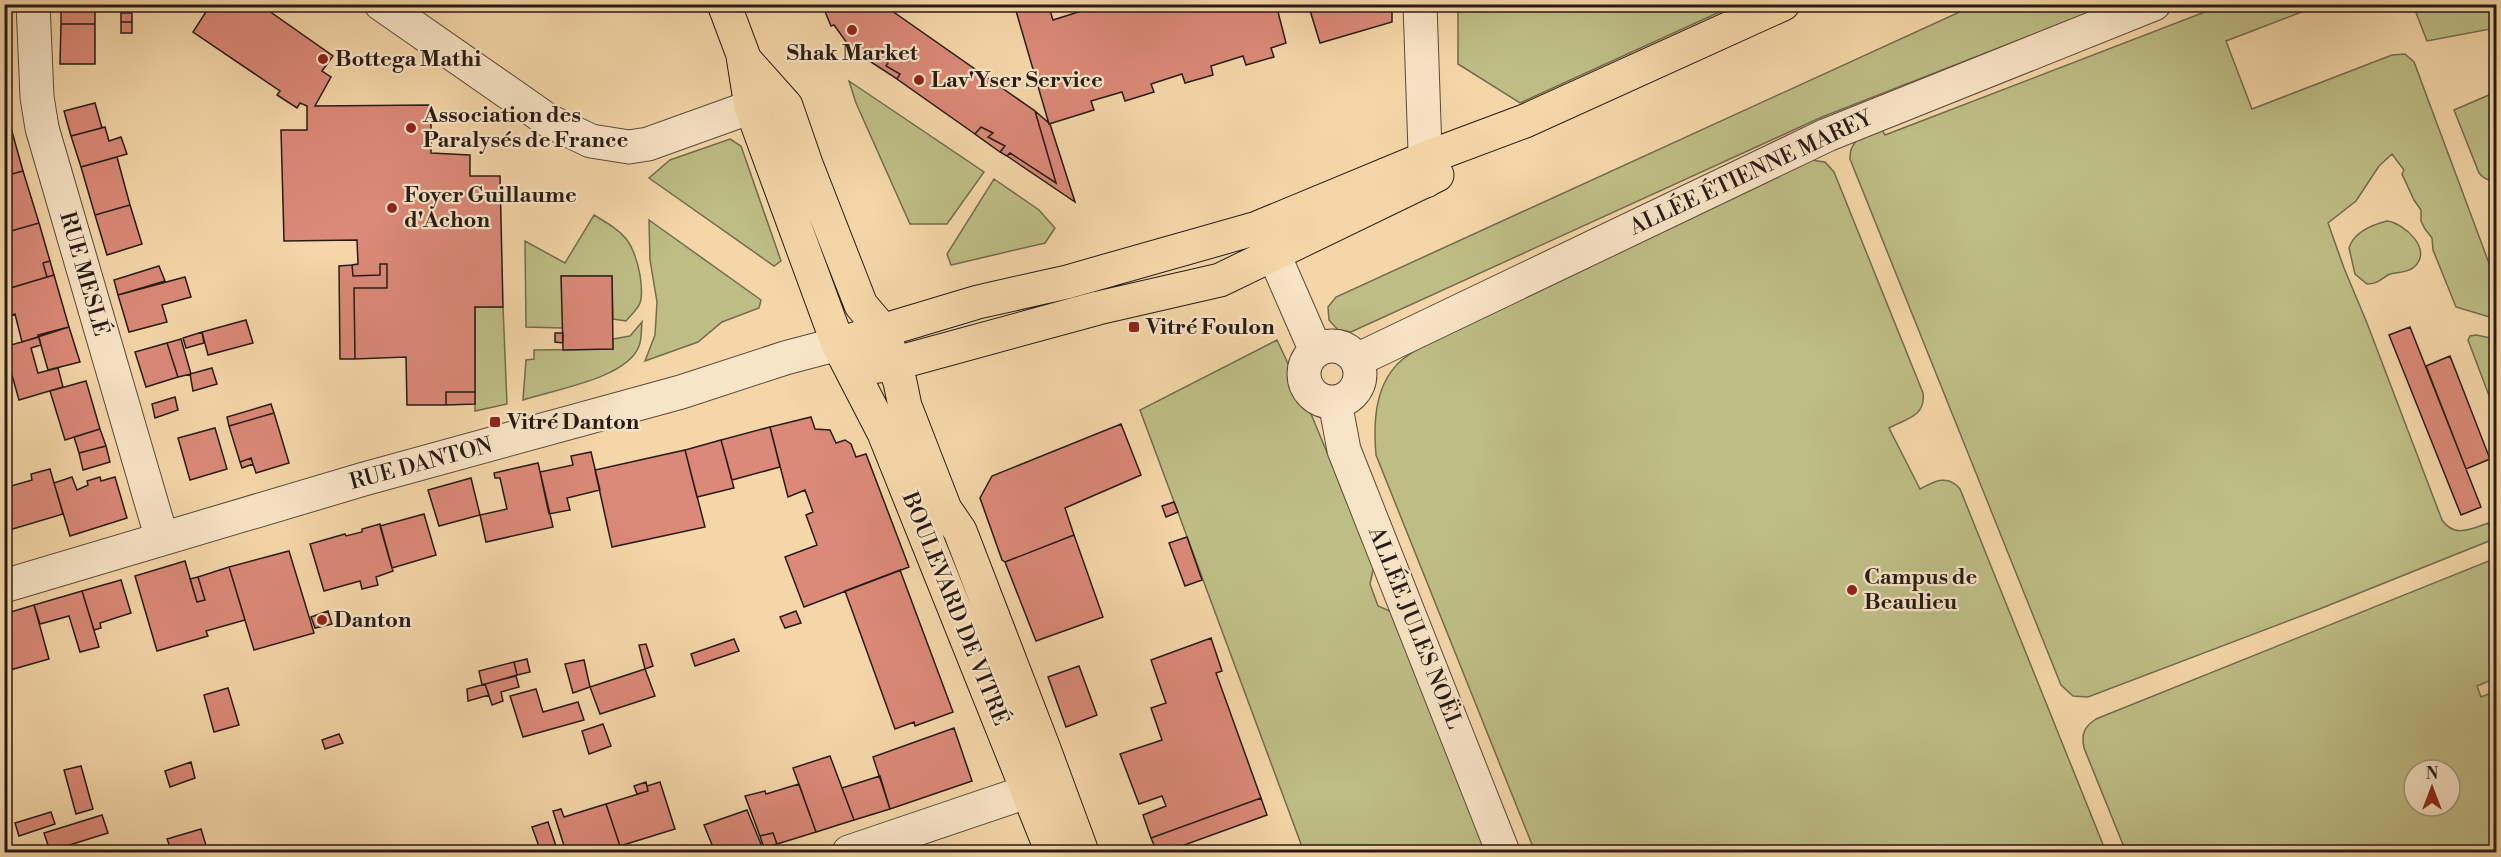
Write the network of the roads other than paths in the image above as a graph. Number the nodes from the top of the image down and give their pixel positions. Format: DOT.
graph roads {
  1 [pos="381,4"];
  2 [pos="724,4"];
  3 [pos="1420,4"];
  4 [pos="1783,4"];
  5 [pos="2154,4"];
  6 [pos="23,23"];
  7 [pos="745,60"];
  8 [pos="751,107"];
  9 [pos="1426,169"];
  10 [pos="1265,242"];
  11 [pos="883,331"];
  12 [pos="1316,351"];
  13 [pos="844,357"];
  14 [pos="1357,360"];
  15 [pos="894,364"];
  16 [pos="1335,402"];
  17 [pos="162,539"];
  18 [pos="4,586"];
  19 [pos="1029,791"];
  20 [pos="849,852"];
  21 [pos="1052,852"];
  22 [pos="1082,852"];
  23 [pos="1503,852"];
  1 -- 8 [label="street"];
  2 -- 7 [label="main road, BOULEVARD DE VITRÉ"];
  3 -- 9 [label="street"];
  4 -- 9 [label="main road"];
  5 -- 14 [label="street, ALLÉE ÉTIENNE MAREY"];
  6 -- 17 [label="street, RUE MESLÉ"];
  7 -- 8 [label="main road, BOULEVARD DE VITRÉ"];
  7 -- 11 [label="main road, BOULEVARD DE VITRÉ"];
  8 -- 13 [label="main road, BOULEVARD DE VITRÉ"];
  9 -- 10 [label="main road"];
  10 -- 11 [label="main road"];
  10 -- 12 [label="street"];
  10 -- 15 [label="main road"];
  11 -- 13 [label="main road"];
  11 -- 15 [label="main road, BOULEVARD DE VITRÉ"];
  12 -- 14 [label="street"];
  12 -- 16 [label="street"];
  13 -- 15 [label="main road"];
  13 -- 17 [label="street, RUE DANTON"];
  13 -- 19 [label="main road, BOULEVARD DE VITRÉ"];
  14 -- 16 [label="street"];
  15 -- 22 [label="main road, BOULEVARD DE VITRÉ"];
  16 -- 23 [label="street, ALLÉE JULES NOËL"];
  17 -- 18 [label="street, RUE DANTON"];
  19 -- 20 [label="street"];
  19 -- 21 [label="main road, BOULEVARD DE VITRÉ"];
}
